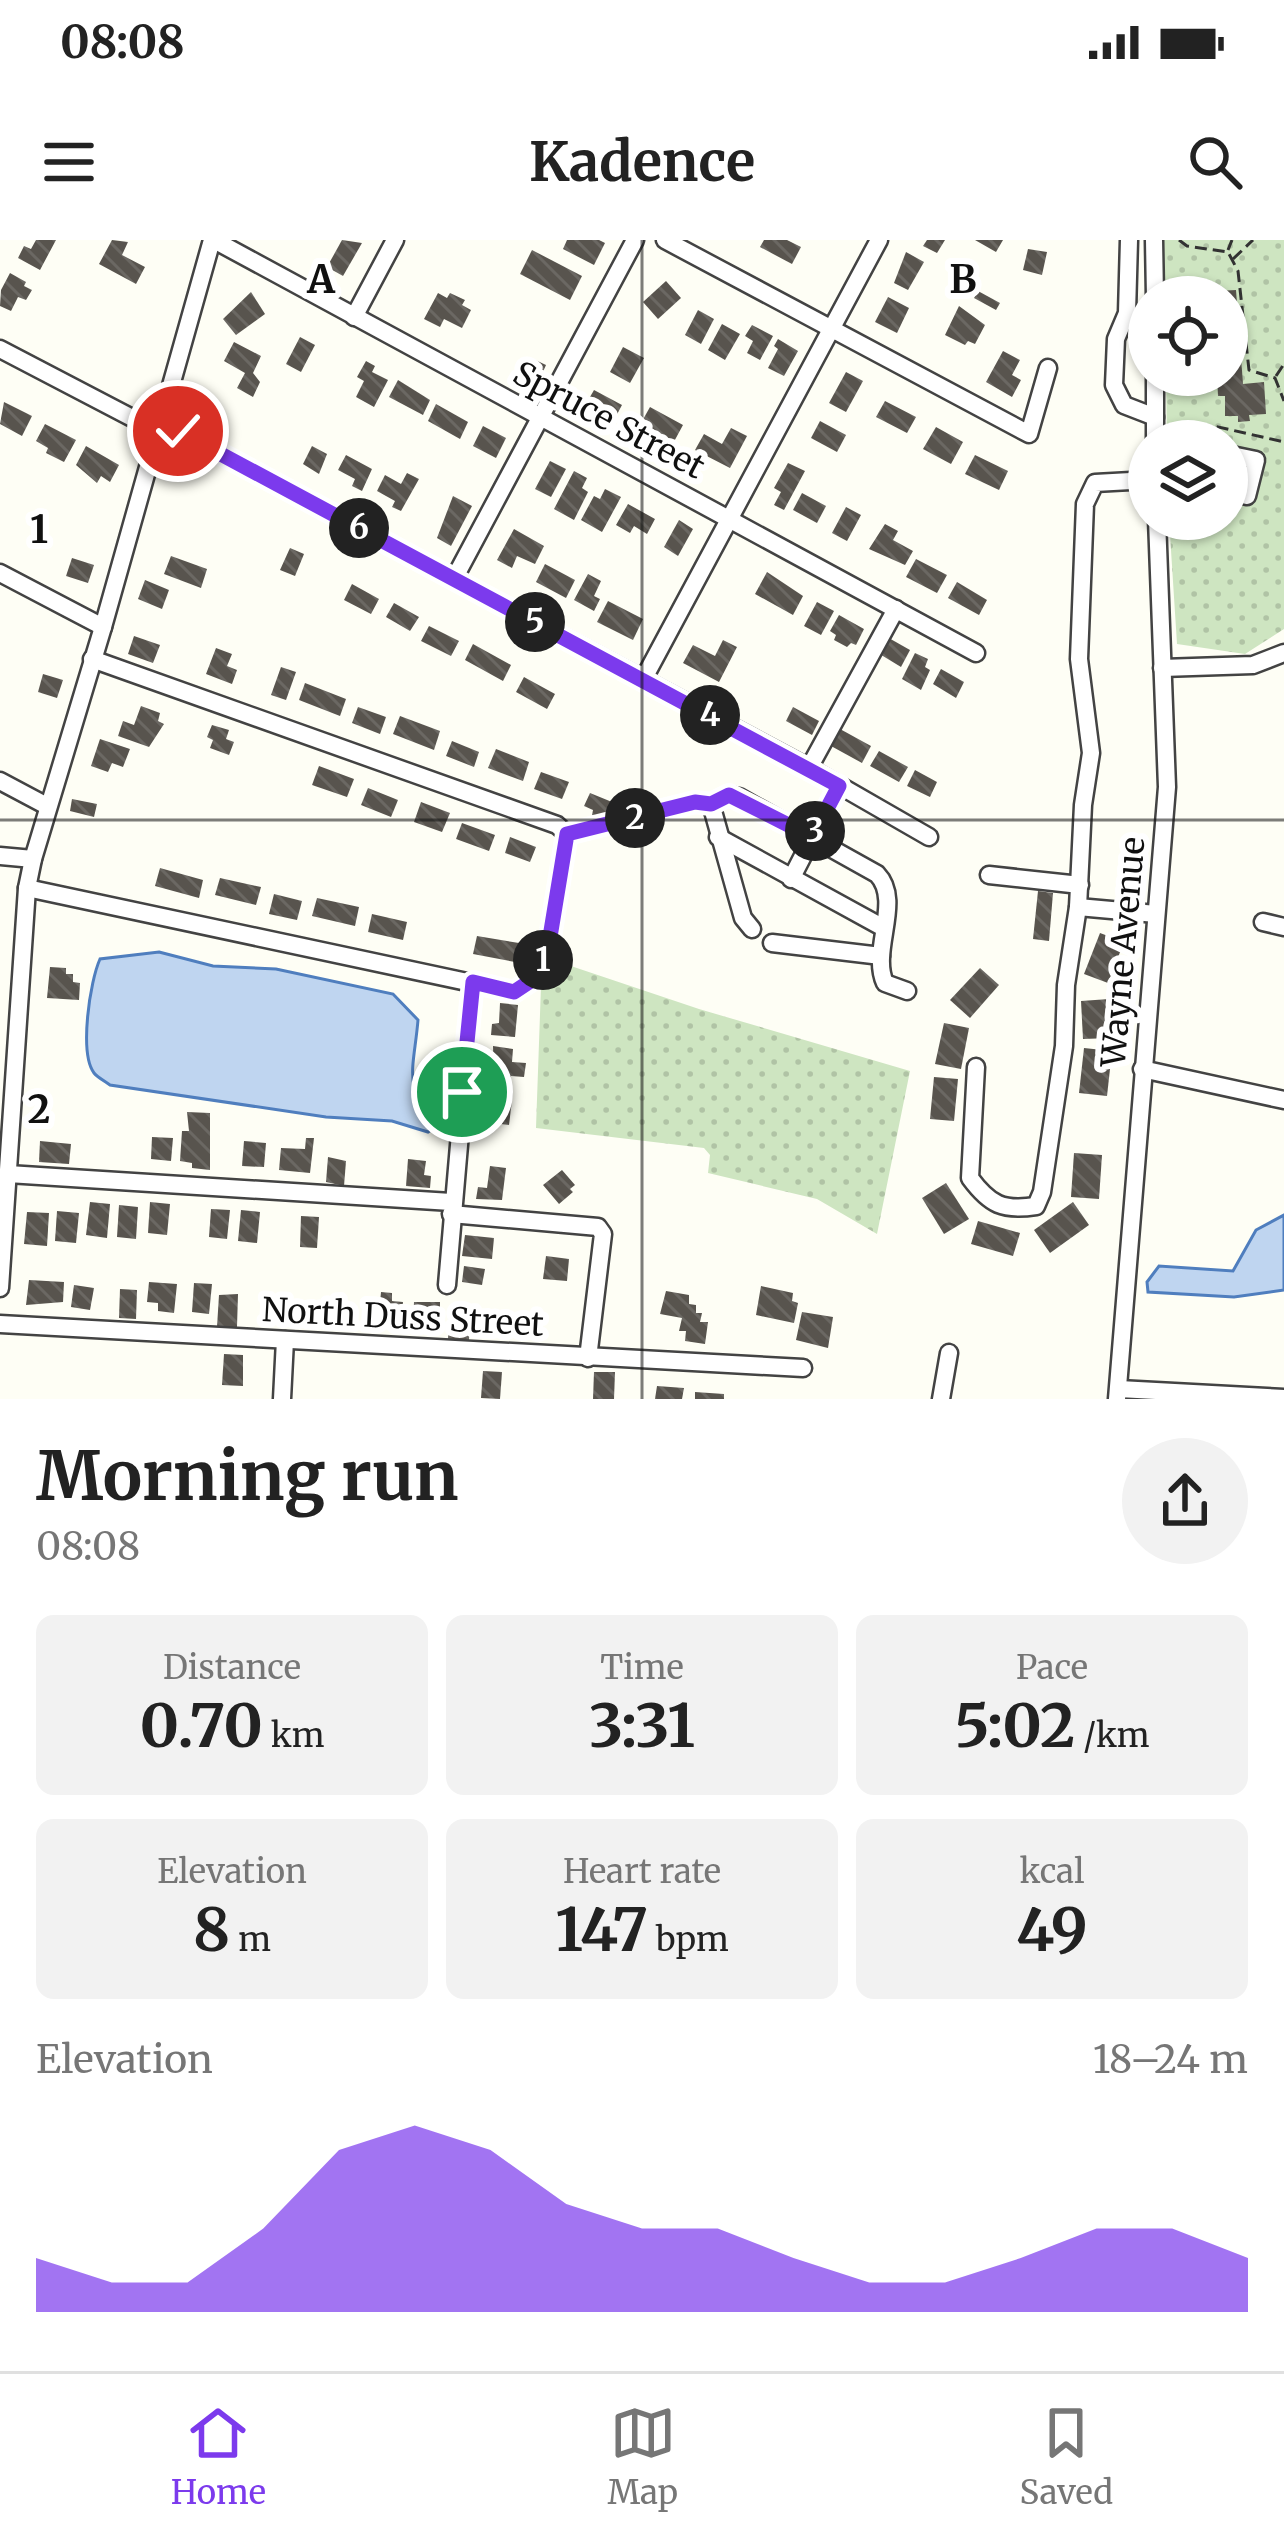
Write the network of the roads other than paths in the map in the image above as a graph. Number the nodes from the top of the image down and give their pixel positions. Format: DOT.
graph roads {
  1 [pos="213,240"];
  2 [pos="395,240"];
  3 [pos="635,240"];
  4 [pos="665,240"];
  5 [pos="879,240"];
  6 [pos="1130,240"];
  7 [pos="1177,240"];
  8 [pos="1154,241"];
  9 [pos="1155,276"];
  10 [pos="1127,307"];
  11 [pos="354,317"];
  12 [pos="831,329"];
  13 [pos="0,349"];
  14 [pos="1048,368"];
  15 [pos="1155,396"];
  16 [pos="1155,417"];
  17 [pos="542,418"];
  18 [pos="1155,420"];
  19 [pos="159,432"];
  20 [pos="1248,458"];
  21 [pos="1128,481"];
  22 [pos="1248,492"];
  23 [pos="730,518"];
  24 [pos="1158,540"];
  25 [pos="0,573"];
  26 [pos="454,579"];
  27 [pos="896,609"];
  28 [pos="103,627"];
  29 [pos="976,653"];
  30 [pos="1284,653"];
  31 [pos="92,659"];
  32 [pos="1162,668"];
  33 [pos="643,680"];
  34 [pos="809,768"];
  35 [pos="0,782"];
  36 [pos="839,786"];
  37 [pos="711,804"];
  38 [pos="47,806"];
  39 [pos="567,834"];
  40 [pos="812,837"];
  41 [pos="929,837"];
  42 [pos="718,838"];
  43 [pos="0,856"];
  44 [pos="33,859"];
  45 [pos="989,874"];
  46 [pos="791,879"];
  47 [pos="1080,885"];
  48 [pos="27,889"];
  49 [pos="1078,907"];
  50 [pos="1156,914"];
  51 [pos="1263,922"];
  52 [pos="882,927"];
  53 [pos="1284,927"];
  54 [pos="752,929"];
  55 [pos="772,944"];
  56 [pos="881,956"];
  57 [pos="473,982"];
  58 [pos="908,991"];
  59 [pos="976,1066"];
  60 [pos="1142,1069"];
  61 [pos="1284,1100"];
  62 [pos="5,1138"];
  63 [pos="8,1174"];
  64 [pos="451,1208"];
  65 [pos="2,1219"];
  66 [pos="447,1285"];
  67 [pos="0,1288"];
  68 [pos="0,1324"];
  69 [pos="285,1340"];
  70 [pos="949,1353"];
  71 [pos="588,1358"];
  72 [pos="803,1368"];
  73 [pos="1119,1396"];
  74 [pos="1284,1398"];
  75 [pos="283,1399"];
  76 [pos="941,1399"];
  1 -- 11 [label="street, Spruce Street"];
  1 -- 19 [label="street"];
  2 -- 11 [label="street"];
  3 -- 17 [label="street"];
  4 -- 12 [label="street"];
  5 -- 12 [label="street"];
  6 -- 10 [label="street"];
  7 -- 8 [label="street"];
  8 -- 9 [label="street"];
  10 -- 16 [label="street"];
  11 -- 17 [label="street, Spruce Street"];
  12 -- 14 [label="street"];
  12 -- 23 [label="street"];
  13 -- 19 [label="street"];
  15 -- 16 [label="street"];
  16 -- 18 [label="street"];
  17 -- 23 [label="street, Spruce Street"];
  17 -- 26 [label="street"];
  19 -- 26 [label="street"];
  19 -- 28 [label="street"];
  20 -- 22 [label="street"];
  21 -- 47 [label="street"];
  23 -- 27 [label="street, Spruce Street"];
  23 -- 33 [label="street"];
  24 -- 32 [label="street, Wayne Avenue"];
  25 -- 28 [label="street"];
  26 -- 33 [label="street"];
  27 -- 29 [label="street, Spruce Street"];
  27 -- 34 [label="street"];
  28 -- 31 [label="street"];
  30 -- 32 [label="street"];
  31 -- 38 [label="street"];
  31 -- 39 [label="street"];
  32 -- 50 [label="street, Wayne Avenue"];
  33 -- 34 [label="street"];
  34 -- 36 [label="street"];
  35 -- 38 [label="street"];
  36 -- 40 [label="street"];
  36 -- 41 [label="street"];
  37 -- 39 [label="street"];
  37 -- 40 [label="street"];
  37 -- 42 [label="street"];
  38 -- 44 [label="street"];
  39 -- 57 [label="street"];
  40 -- 46 [label="street"];
  40 -- 52 [label="street"];
  42 -- 46 [label="street"];
  42 -- 54 [label="street"];
  43 -- 44 [label="street"];
  44 -- 48 [label="street"];
  45 -- 47 [label="street"];
  46 -- 52 [label="street"];
  47 -- 49 [label="street"];
  48 -- 57 [label="street"];
  48 -- 62 [label="street"];
  49 -- 50 [label="street"];
  49 -- 59 [label="street"];
  50 -- 60 [label="street, Wayne Avenue"];
  51 -- 53 [label="street"];
  52 -- 56 [label="street"];
  55 -- 56 [label="street"];
  56 -- 58 [label="street"];
  57 -- 64 [label="street"];
  60 -- 61 [label="street"];
  60 -- 73 [label="street, Wayne Avenue"];
  62 -- 63 [label="street"];
  63 -- 64 [label="street"];
  63 -- 65 [label="street"];
  64 -- 66 [label="street"];
  64 -- 71 [label="street"];
  65 -- 67 [label="street"];
  68 -- 69 [label="street, North Duss Street"];
  69 -- 71 [label="street, North Duss Street"];
  69 -- 75 [label="street"];
  70 -- 76 [label="street"];
  71 -- 72 [label="street, North Duss Street"];
  73 -- 74 [label="street"];
}
